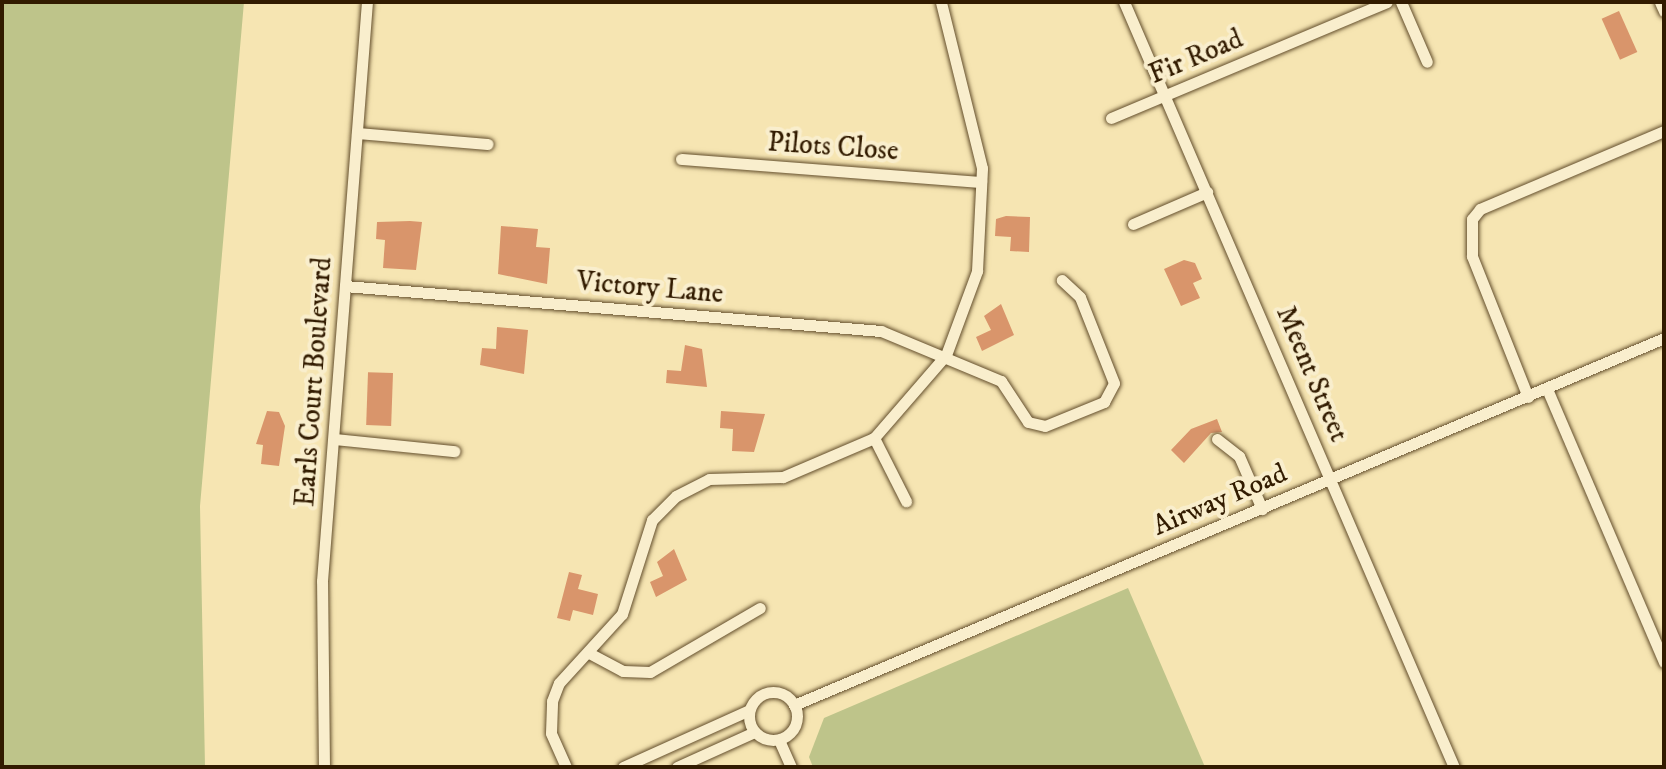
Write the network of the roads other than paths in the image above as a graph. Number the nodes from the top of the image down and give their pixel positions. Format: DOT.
graph roads {
  1 [pos="367,2"];
  2 [pos="941,2"];
  3 [pos="1387,2"];
  4 [pos="1401,2"];
  5 [pos="1660,2"];
  6 [pos="1128,3"];
  7 [pos="1664,11"];
  8 [pos="1427,62"];
  9 [pos="1165,96"];
  10 [pos="1111,118"];
  11 [pos="1664,131"];
  12 [pos="357,133"];
  13 [pos="488,144"];
  14 [pos="681,159"];
  15 [pos="981,182"];
  16 [pos="1207,192"];
  17 [pos="1133,224"];
  18 [pos="1062,280"];
  19 [pos="345,286"];
  20 [pos="1664,338"];
  21 [pos="946,355"];
  22 [pos="1547,389"];
  23 [pos="1528,397"];
  24 [pos="874,438"];
  25 [pos="335,439"];
  26 [pos="1217,439"];
  27 [pos="454,451"];
  28 [pos="1331,479"];
  29 [pos="906,501"];
  30 [pos="1262,509"];
  31 [pos="760,608"];
  32 [pos="589,653"];
  33 [pos="1664,662"];
  34 [pos="794,705"];
  35 [pos="749,710"];
  36 [pos="754,732"];
  37 [pos="779,740"];
  38 [pos="324,767"];
  39 [pos="566,767"];
  40 [pos="623,767"];
  41 [pos="677,767"];
  42 [pos="791,767"];
  43 [pos="1454,767"];
  1 -- 12 [label="street, Earls Court Boulevard"];
  2 -- 15 [label="street"];
  3 -- 9 [label="street, Fir Road"];
  4 -- 8 [label="street"];
  5 -- 7 [label="street"];
  6 -- 9 [label="street, Meent Street"];
  9 -- 10 [label="street, Fir Road"];
  9 -- 16 [label="street, Meent Street"];
  11 -- 23 [label="street"];
  12 -- 13 [label="street"];
  12 -- 19 [label="street, Earls Court Boulevard"];
  14 -- 15 [label="street, Pilots Close"];
  15 -- 21 [label="street"];
  16 -- 17 [label="street"];
  16 -- 28 [label="street, Meent Street"];
  18 -- 21 [label="street, Victory Lane"];
  19 -- 21 [label="street, Victory Lane"];
  19 -- 25 [label="street, Earls Court Boulevard"];
  20 -- 22 [label="street, Airway Road"];
  21 -- 24 [label="street"];
  22 -- 23 [label="street, Airway Road"];
  22 -- 33 [label="street"];
  23 -- 28 [label="street, Airway Road"];
  24 -- 29 [label="street"];
  24 -- 32 [label="street"];
  25 -- 27 [label="street"];
  25 -- 38 [label="street, Earls Court Boulevard"];
  26 -- 30 [label="street"];
  28 -- 30 [label="street, Airway Road"];
  28 -- 43 [label="street, Meent Street"];
  30 -- 34 [label="street, Airway Road"];
  31 -- 32 [label="street"];
  32 -- 39 [label="street"];
  34 -- 35 [label="street"];
  34 -- 37 [label="street"];
  35 -- 36 [label="street"];
  35 -- 40 [label="street"];
  36 -- 37 [label="street"];
  36 -- 41 [label="street"];
  37 -- 42 [label="street"];
}
